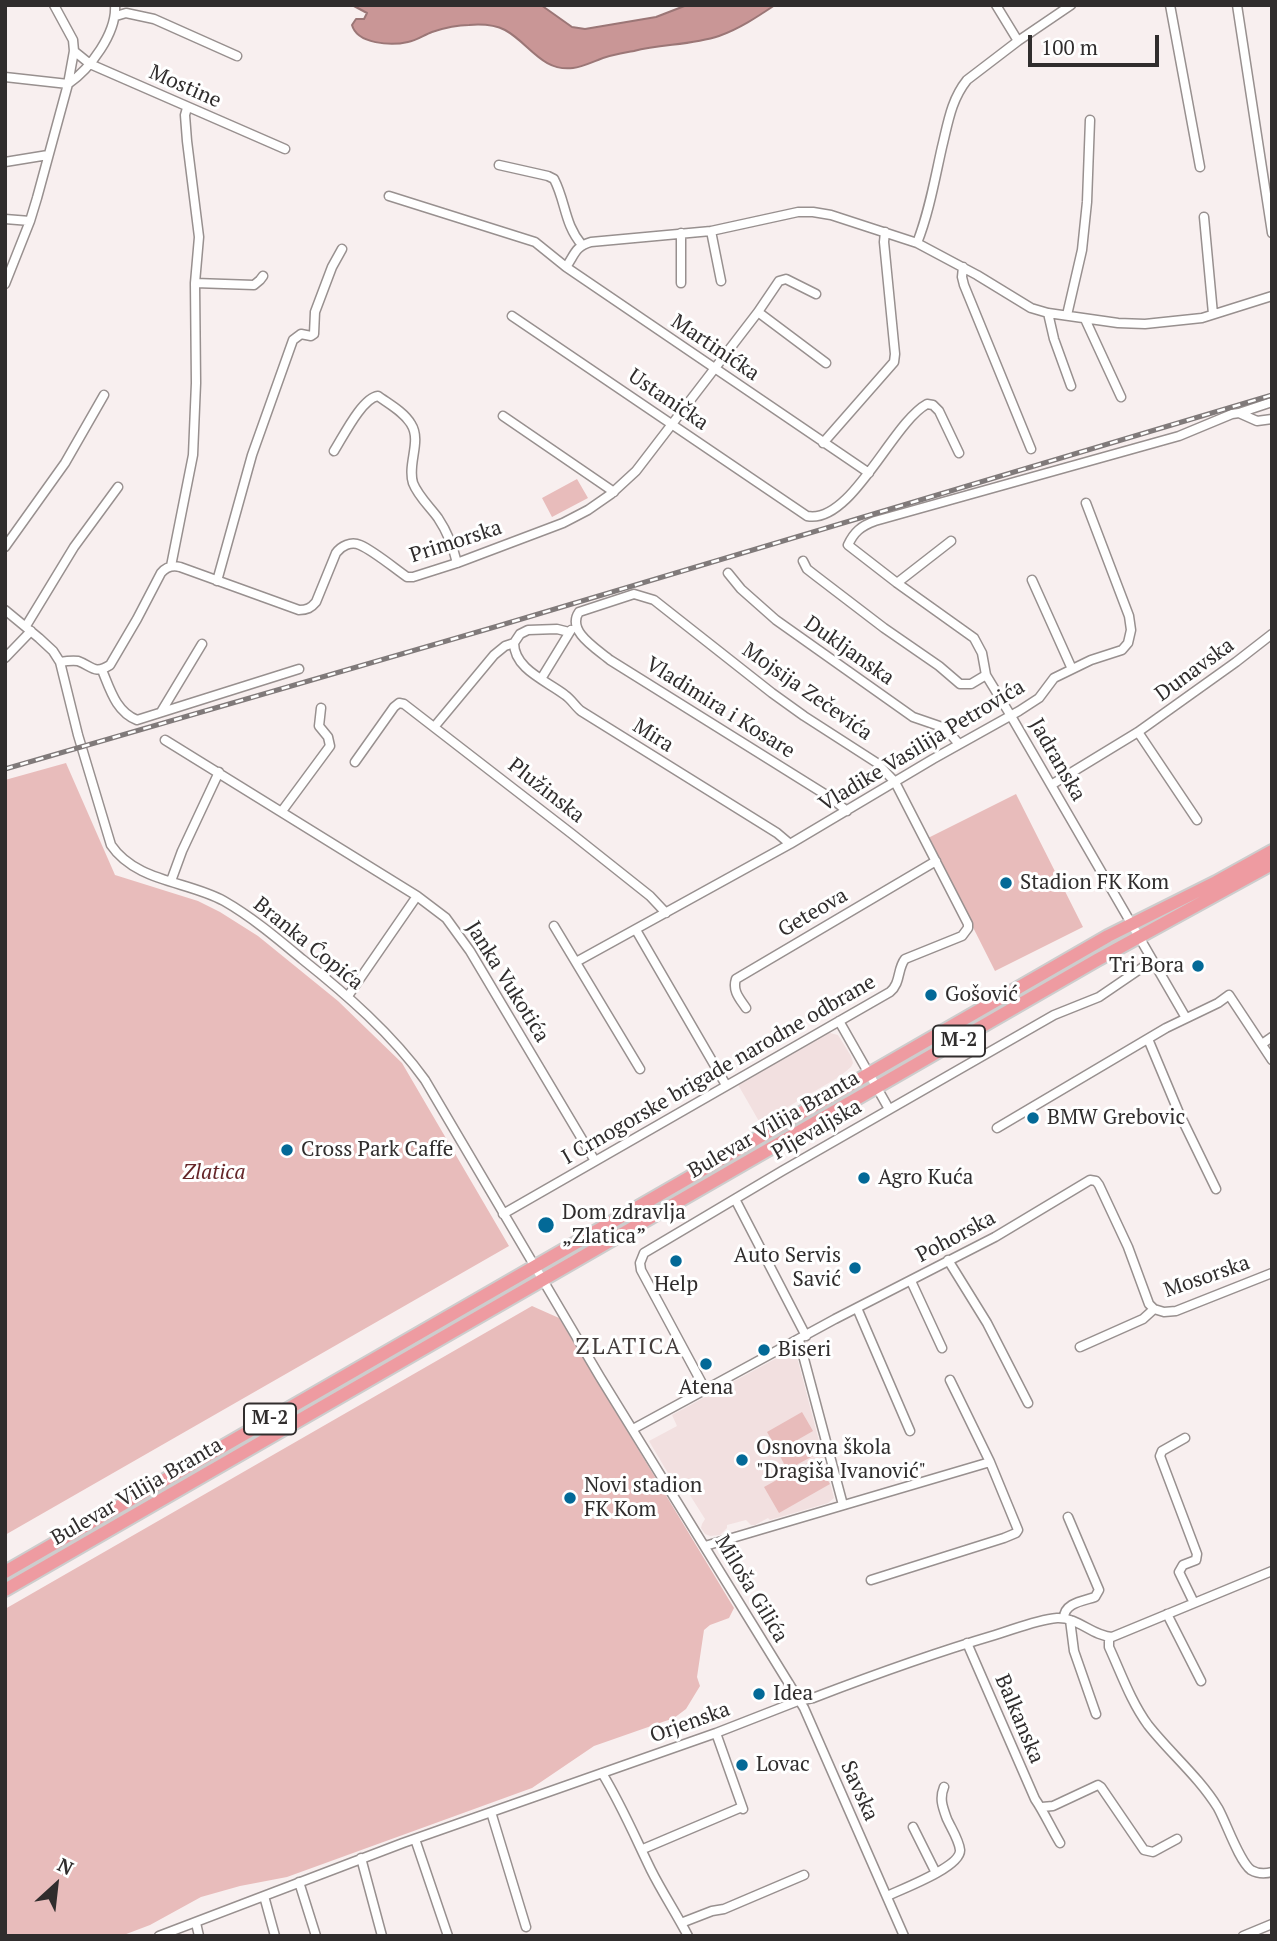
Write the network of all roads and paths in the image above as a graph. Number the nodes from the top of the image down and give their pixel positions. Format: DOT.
graph roads {
  1 [pos="54,5"];
  2 [pos="115,5"];
  3 [pos="996,5"];
  4 [pos="1070,5"];
  5 [pos="1170,5"];
  6 [pos="1237,5"];
  7 [pos="116,16"];
  8 [pos="1018,41"];
  9 [pos="74,51"];
  10 [pos="237,55"];
  11 [pos="90,64"];
  12 [pos="5,77"];
  13 [pos="68,84"];
  14 [pos="187,108"];
  15 [pos="1090,120"];
  16 [pos="285,149"];
  17 [pos="48,155"];
  18 [pos="5,162"];
  19 [pos="499,165"];
  20 [pos="1200,167"];
  21 [pos="389,196"];
  22 [pos="1204,216"];
  23 [pos="5,219"];
  24 [pos="30,222"];
  25 [pos="711,231"];
  26 [pos="885,232"];
  27 [pos="681,233"];
  28 [pos="1272,233"];
  29 [pos="917,243"];
  30 [pos="582,245"];
  31 [pos="342,249"];
  32 [pos="566,267"];
  33 [pos="963,267"];
  34 [pos="262,276"];
  35 [pos="721,281"];
  36 [pos="194,283"];
  37 [pos="681,283"];
  38 [pos="5,284"];
  39 [pos="817,295"];
  40 [pos="1272,296"];
  41 [pos="758,312"];
  42 [pos="1048,313"];
  43 [pos="1213,314"];
  44 [pos="1067,315"];
  45 [pos="512,316"];
  46 [pos="1085,318"];
  47 [pos="825,363"];
  48 [pos="713,369"];
  49 [pos="1071,386"];
  50 [pos="104,395"];
  51 [pos="1121,397"];
  52 [pos="1272,402"];
  53 [pos="1239,412"];
  54 [pos="503,416"];
  55 [pos="1272,419"];
  56 [pos="673,424"];
  57 [pos="823,443"];
  58 [pos="1031,449"];
  59 [pos="334,451"];
  60 [pos="959,453"];
  61 [pos="869,473"];
  62 [pos="118,487"];
  63 [pos="614,492"];
  64 [pos="1086,503"];
  65 [pos="951,541"];
  66 [pos="5,547"];
  67 [pos="803,561"];
  68 [pos="457,563"];
  69 [pos="171,566"];
  70 [pos="728,573"];
  71 [pos="1032,580"];
  72 [pos="217,581"];
  73 [pos="897,583"];
  74 [pos="5,610"];
  75 [pos="29,629"];
  76 [pos="574,629"];
  77 [pos="1272,634"];
  78 [pos="514,643"];
  79 [pos="202,644"];
  80 [pos="5,658"];
  81 [pos="60,662"];
  82 [pos="299,669"];
  83 [pos="1072,669"];
  84 [pos="102,670"];
  85 [pos="986,675"];
  86 [pos="541,679"];
  87 [pos="321,708"];
  88 [pos="161,712"];
  89 [pos="1011,716"];
  90 [pos="435,726"];
  91 [pos="1138,732"];
  92 [pos="166,740"];
  93 [pos="959,744"];
  94 [pos="355,762"];
  95 [pos="219,772"];
  96 [pos="895,782"];
  97 [pos="1051,785"];
  98 [pos="282,811"];
  99 [pos="847,811"];
  100 [pos="1197,820"];
  101 [pos="790,844"];
  102 [pos="1272,851"];
  103 [pos="936,861"];
  104 [pos="1272,864"];
  105 [pos="171,881"];
  106 [pos="417,896"];
  107 [pos="666,913"];
  108 [pos="968,924"];
  109 [pos="1132,924"];
  110 [pos="554,926"];
  111 [pos="636,930"];
  112 [pos="1139,937"];
  113 [pos="576,962"];
  114 [pos="1143,967"];
  115 [pos="348,996"];
  116 [pos="746,1009"];
  117 [pos="1186,1018"];
  118 [pos="839,1021"];
  119 [pos="1272,1037"];
  120 [pos="1148,1039"];
  121 [pos="1262,1044"];
  122 [pos="1272,1060"];
  123 [pos="640,1069"];
  124 [pos="869,1074"];
  125 [pos="726,1085"];
  126 [pos="877,1087"];
  127 [pos="889,1109"];
  128 [pos="997,1128"];
  129 [pos="595,1161"];
  130 [pos="1216,1189"];
  131 [pos="735,1199"];
  132 [pos="503,1214"];
  133 [pos="948,1260"];
  134 [pos="535,1266"];
  135 [pos="1272,1273"];
  136 [pos="543,1280"];
  137 [pos="911,1280"];
  138 [pos="857,1308"];
  139 [pos="1154,1309"];
  140 [pos="802,1338"];
  141 [pos="1080,1347"];
  142 [pos="942,1348"];
  143 [pos="950,1381"];
  144 [pos="705,1389"];
  145 [pos="1028,1403"];
  146 [pos="633,1429"];
  147 [pos="911,1431"];
  148 [pos="1185,1438"];
  149 [pos="990,1462"];
  150 [pos="844,1505"];
  151 [pos="1068,1517"];
  152 [pos="705,1546"];
  153 [pos="1272,1571"];
  154 [pos="5,1572"];
  155 [pos="871,1580"];
  156 [pos="5,1590"];
  157 [pos="1194,1603"];
  158 [pos="1167,1614"];
  159 [pos="1067,1619"];
  160 [pos="1108,1637"];
  161 [pos="967,1643"];
  162 [pos="1201,1681"];
  163 [pos="798,1701"];
  164 [pos="1096,1714"];
  165 [pos="716,1733"];
  166 [pos="602,1773"];
  167 [pos="944,1787"];
  168 [pos="1042,1807"];
  169 [pos="491,1812"];
  170 [pos="913,1827"];
  171 [pos="415,1839"];
  172 [pos="1177,1839"];
  173 [pos="1060,1843"];
  174 [pos="643,1849"];
  175 [pos="361,1858"];
  176 [pos="1272,1872"];
  177 [pos="936,1873"];
  178 [pos="804,1875"];
  179 [pos="299,1882"];
  180 [pos="264,1896"];
  181 [pos="887,1896"];
  182 [pos="196,1923"];
  183 [pos="681,1923"];
  184 [pos="1272,1924"];
  185 [pos="526,1927"];
  186 [pos="163,1935"];
  187 [pos="199,1936"];
  188 [pos="275,1936"];
  189 [pos="316,1936"];
  190 [pos="382,1936"];
  191 [pos="448,1936"];
  192 [pos="688,1936"];
  193 [pos="904,1936"];
  194 [pos="1243,1936"];
  1 -- 9 [label="street"];
  2 -- 7 [label="street"];
  3 -- 8 [label="street"];
  4 -- 8 [label="street"];
  5 -- 20 [label="street"];
  6 -- 28 [label="street"];
  7 -- 10 [label="street"];
  7 -- 11 [label="street"];
  8 -- 29 [label="street"];
  9 -- 11 [label="street, Mostine"];
  9 -- 13 [label="street"];
  11 -- 13 [label="street"];
  11 -- 14 [label="street, Mostine"];
  12 -- 13 [label="street"];
  13 -- 17 [label="street"];
  14 -- 16 [label="street, Mostine"];
  14 -- 36 [label="street"];
  15 -- 44 [label="street"];
  17 -- 18 [label="street"];
  17 -- 24 [label="street"];
  19 -- 30 [label="street"];
  21 -- 32 [label="street, Martinićka"];
  22 -- 43 [label="street"];
  23 -- 24 [label="street"];
  24 -- 38 [label="street"];
  25 -- 26 [label="street"];
  25 -- 27 [label="street"];
  25 -- 35 [label="street"];
  26 -- 29 [label="street"];
  26 -- 57 [label="street"];
  27 -- 30 [label="street"];
  27 -- 37 [label="street"];
  29 -- 33 [label="street"];
  30 -- 32 [label="street"];
  31 -- 72 [label="street"];
  32 -- 48 [label="street, Martinićka"];
  33 -- 42 [label="street"];
  33 -- 58 [label="street"];
  34 -- 36 [label="street"];
  36 -- 69 [label="street"];
  39 -- 41 [label="street, Primorska"];
  40 -- 43 [label="street"];
  41 -- 47 [label="street"];
  41 -- 48 [label="street, Primorska"];
  42 -- 44 [label="street"];
  42 -- 49 [label="street"];
  43 -- 46 [label="street"];
  44 -- 46 [label="street"];
  45 -- 56 [label="street, Ustanička"];
  46 -- 51 [label="street"];
  48 -- 56 [label="street, Primorska"];
  48 -- 57 [label="street, Martinićka"];
  50 -- 66 [label="street"];
  52 -- 53 [label="street"];
  53 -- 55 [label="street"];
  53 -- 73 [label="street, Jadranska"];
  54 -- 63 [label="street"];
  56 -- 61 [label="street, Ustanička"];
  56 -- 63 [label="street, Primorska"];
  57 -- 61 [label="street, Martinićka"];
  59 -- 68 [label="street"];
  60 -- 61 [label="street"];
  62 -- 75 [label="street"];
  63 -- 68 [label="street, Primorska"];
  64 -- 83 [label="street, Vladike Vasilija Petrovića"];
  65 -- 73 [label="street"];
  67 -- 85 [label="street"];
  68 -- 72 [label="street, Primorska"];
  69 -- 72 [label="street, Primorska"];
  69 -- 84 [label="street"];
  70 -- 93 [label="street, Dukljanska"];
  71 -- 83 [label="street"];
  73 -- 85 [label="street, Jadranska"];
  74 -- 75 [label="street"];
  75 -- 80 [label="street"];
  75 -- 81 [label="street"];
  76 -- 78 [label="street"];
  76 -- 86 [label="street"];
  76 -- 96 [label="street, Mojsija Zečevića"];
  76 -- 99 [label="street, Vladimira i Kosare"];
  77 -- 91 [label="street, Dunavska"];
  78 -- 86 [label="street, Mira"];
  78 -- 90 [label="street"];
  79 -- 88 [label="street"];
  81 -- 84 [label="street"];
  81 -- 105 [label="street, Branka Ćopića"];
  82 -- 88 [label="street"];
  83 -- 89 [label="street, Vladike Vasilija Petrovića"];
  84 -- 88 [label="street"];
  85 -- 89 [label="street, Jadranska"];
  86 -- 101 [label="street, Mira"];
  87 -- 98 [label="street"];
  89 -- 93 [label="street, Vladike Vasilija Petrovića"];
  89 -- 97 [label="street, Jadranska"];
  90 -- 94 [label="street, Plužinska"];
  90 -- 107 [label="street, Plužinska"];
  91 -- 97 [label="street, Dunavska"];
  91 -- 100 [label="street"];
  92 -- 95 [label="street, Janka Vukotića"];
  93 -- 96 [label="street, Vladike Vasilija Petrovića"];
  95 -- 98 [label="street, Janka Vukotića"];
  95 -- 105 [label="street"];
  96 -- 99 [label="street, Vladike Vasilija Petrovića"];
  96 -- 103 [label="street, Mojsija Zečevića"];
  97 -- 109 [label="street, Jadranska"];
  98 -- 106 [label="street, Janka Vukotića"];
  99 -- 101 [label="street, Vladike Vasilija Petrovića"];
  101 -- 107 [label="street, Vladike Vasilija Petrovića"];
  102 -- 109 [label="main road, Bulevar Vilija Branta / M-2"];
  103 -- 108 [label="street, Mojsija Zečevića"];
  103 -- 116 [label="street, Geteova"];
  104 -- 112 [label="main road, Bulevar Vilija Branta / M-2"];
  105 -- 115 [label="street, Branka Ćopića"];
  106 -- 115 [label="street"];
  106 -- 129 [label="street, Janka Vukotića"];
  107 -- 111 [label="street, Vladike Vasilija Petrovića"];
  108 -- 118 [label="street, I Crnogorske brigade narodne odbrane"];
  109 -- 112 [label="street, Jadranska"];
  109 -- 124 [label="main road, Bulevar Vilija Branta / M-2"];
  110 -- 113 [label="street"];
  111 -- 113 [label="street, Vladike Vasilija Petrovića"];
  111 -- 125 [label="street"];
  112 -- 117 [label="street"];
  112 -- 126 [label="main road, Bulevar Vilija Branta / M-2"];
  113 -- 123 [label="street"];
  114 -- 127 [label="street, Pljevaljska"];
  115 -- 132 [label="street, Branka Ćopića"];
  117 -- 120 [label="street"];
  117 -- 121 [label="street"];
  118 -- 124 [label="street"];
  118 -- 125 [label="street, I Crnogorske brigade narodne odbrane"];
  119 -- 121 [label="street"];
  120 -- 128 [label="street"];
  120 -- 130 [label="street"];
  121 -- 122 [label="street"];
  124 -- 126 [label="street"];
  124 -- 134 [label="main road, Bulevar Vilija Branta / M-2"];
  125 -- 129 [label="street, I Crnogorske brigade narodne odbrane"];
  126 -- 127 [label="street"];
  126 -- 136 [label="main road, Bulevar Vilija Branta / M-2"];
  127 -- 131 [label="street, Pljevaljska"];
  129 -- 132 [label="street, I Crnogorske brigade narodne odbrane"];
  131 -- 140 [label="street"];
  131 -- 144 [label="street, Pljevaljska"];
  132 -- 134 [label="street, Branka Ćopića"];
  133 -- 137 [label="street, Pohorska"];
  133 -- 139 [label="street, Pohorska"];
  133 -- 145 [label="street"];
  134 -- 136 [label="street, Branka Ćopića"];
  134 -- 154 [label="main road, Bulevar Vilija Branta / M-2"];
  135 -- 139 [label="street, Mosorska"];
  136 -- 146 [label="street, Miloša Gilića"];
  136 -- 156 [label="main road, Bulevar Vilija Branta / M-2"];
  137 -- 138 [label="street, Pohorska"];
  137 -- 142 [label="street"];
  138 -- 140 [label="street, Pohorska"];
  138 -- 147 [label="street"];
  139 -- 141 [label="street"];
  140 -- 144 [label="street, Pohorska"];
  140 -- 150 [label="street"];
  143 -- 149 [label="street"];
  144 -- 146 [label="street, Pohorska"];
  146 -- 152 [label="street, Miloša Gilića"];
  148 -- 157 [label="street"];
  149 -- 150 [label="street"];
  149 -- 155 [label="street"];
  150 -- 152 [label="street"];
  151 -- 159 [label="street"];
  152 -- 163 [label="street, Miloša Gilića"];
  153 -- 157 [label="street"];
  157 -- 158 [label="street"];
  158 -- 160 [label="street"];
  158 -- 162 [label="street"];
  159 -- 160 [label="street"];
  159 -- 161 [label="street, Orjenska"];
  159 -- 164 [label="street"];
  160 -- 176 [label="street"];
  161 -- 163 [label="street, Orjenska"];
  161 -- 168 [label="street, Balkanska"];
  163 -- 165 [label="street, Orjenska"];
  163 -- 181 [label="street, Savska"];
  165 -- 166 [label="street, Orjenska"];
  165 -- 174 [label="street"];
  166 -- 169 [label="street, Orjenska"];
  166 -- 174 [label="street"];
  167 -- 177 [label="street"];
  168 -- 172 [label="street"];
  168 -- 173 [label="street, Balkanska"];
  169 -- 171 [label="street, Orjenska"];
  169 -- 185 [label="street"];
  170 -- 177 [label="street"];
  171 -- 175 [label="street, Orjenska"];
  171 -- 191 [label="street"];
  174 -- 183 [label="street"];
  175 -- 179 [label="street, Orjenska"];
  175 -- 190 [label="street"];
  177 -- 181 [label="street"];
  178 -- 183 [label="street"];
  179 -- 180 [label="street, Orjenska"];
  179 -- 189 [label="street"];
  180 -- 182 [label="street, Orjenska"];
  180 -- 188 [label="street"];
  181 -- 193 [label="street, Savska"];
  182 -- 186 [label="street, Orjenska"];
  182 -- 187 [label="street"];
  183 -- 192 [label="street"];
  184 -- 194 [label="street"];
}
